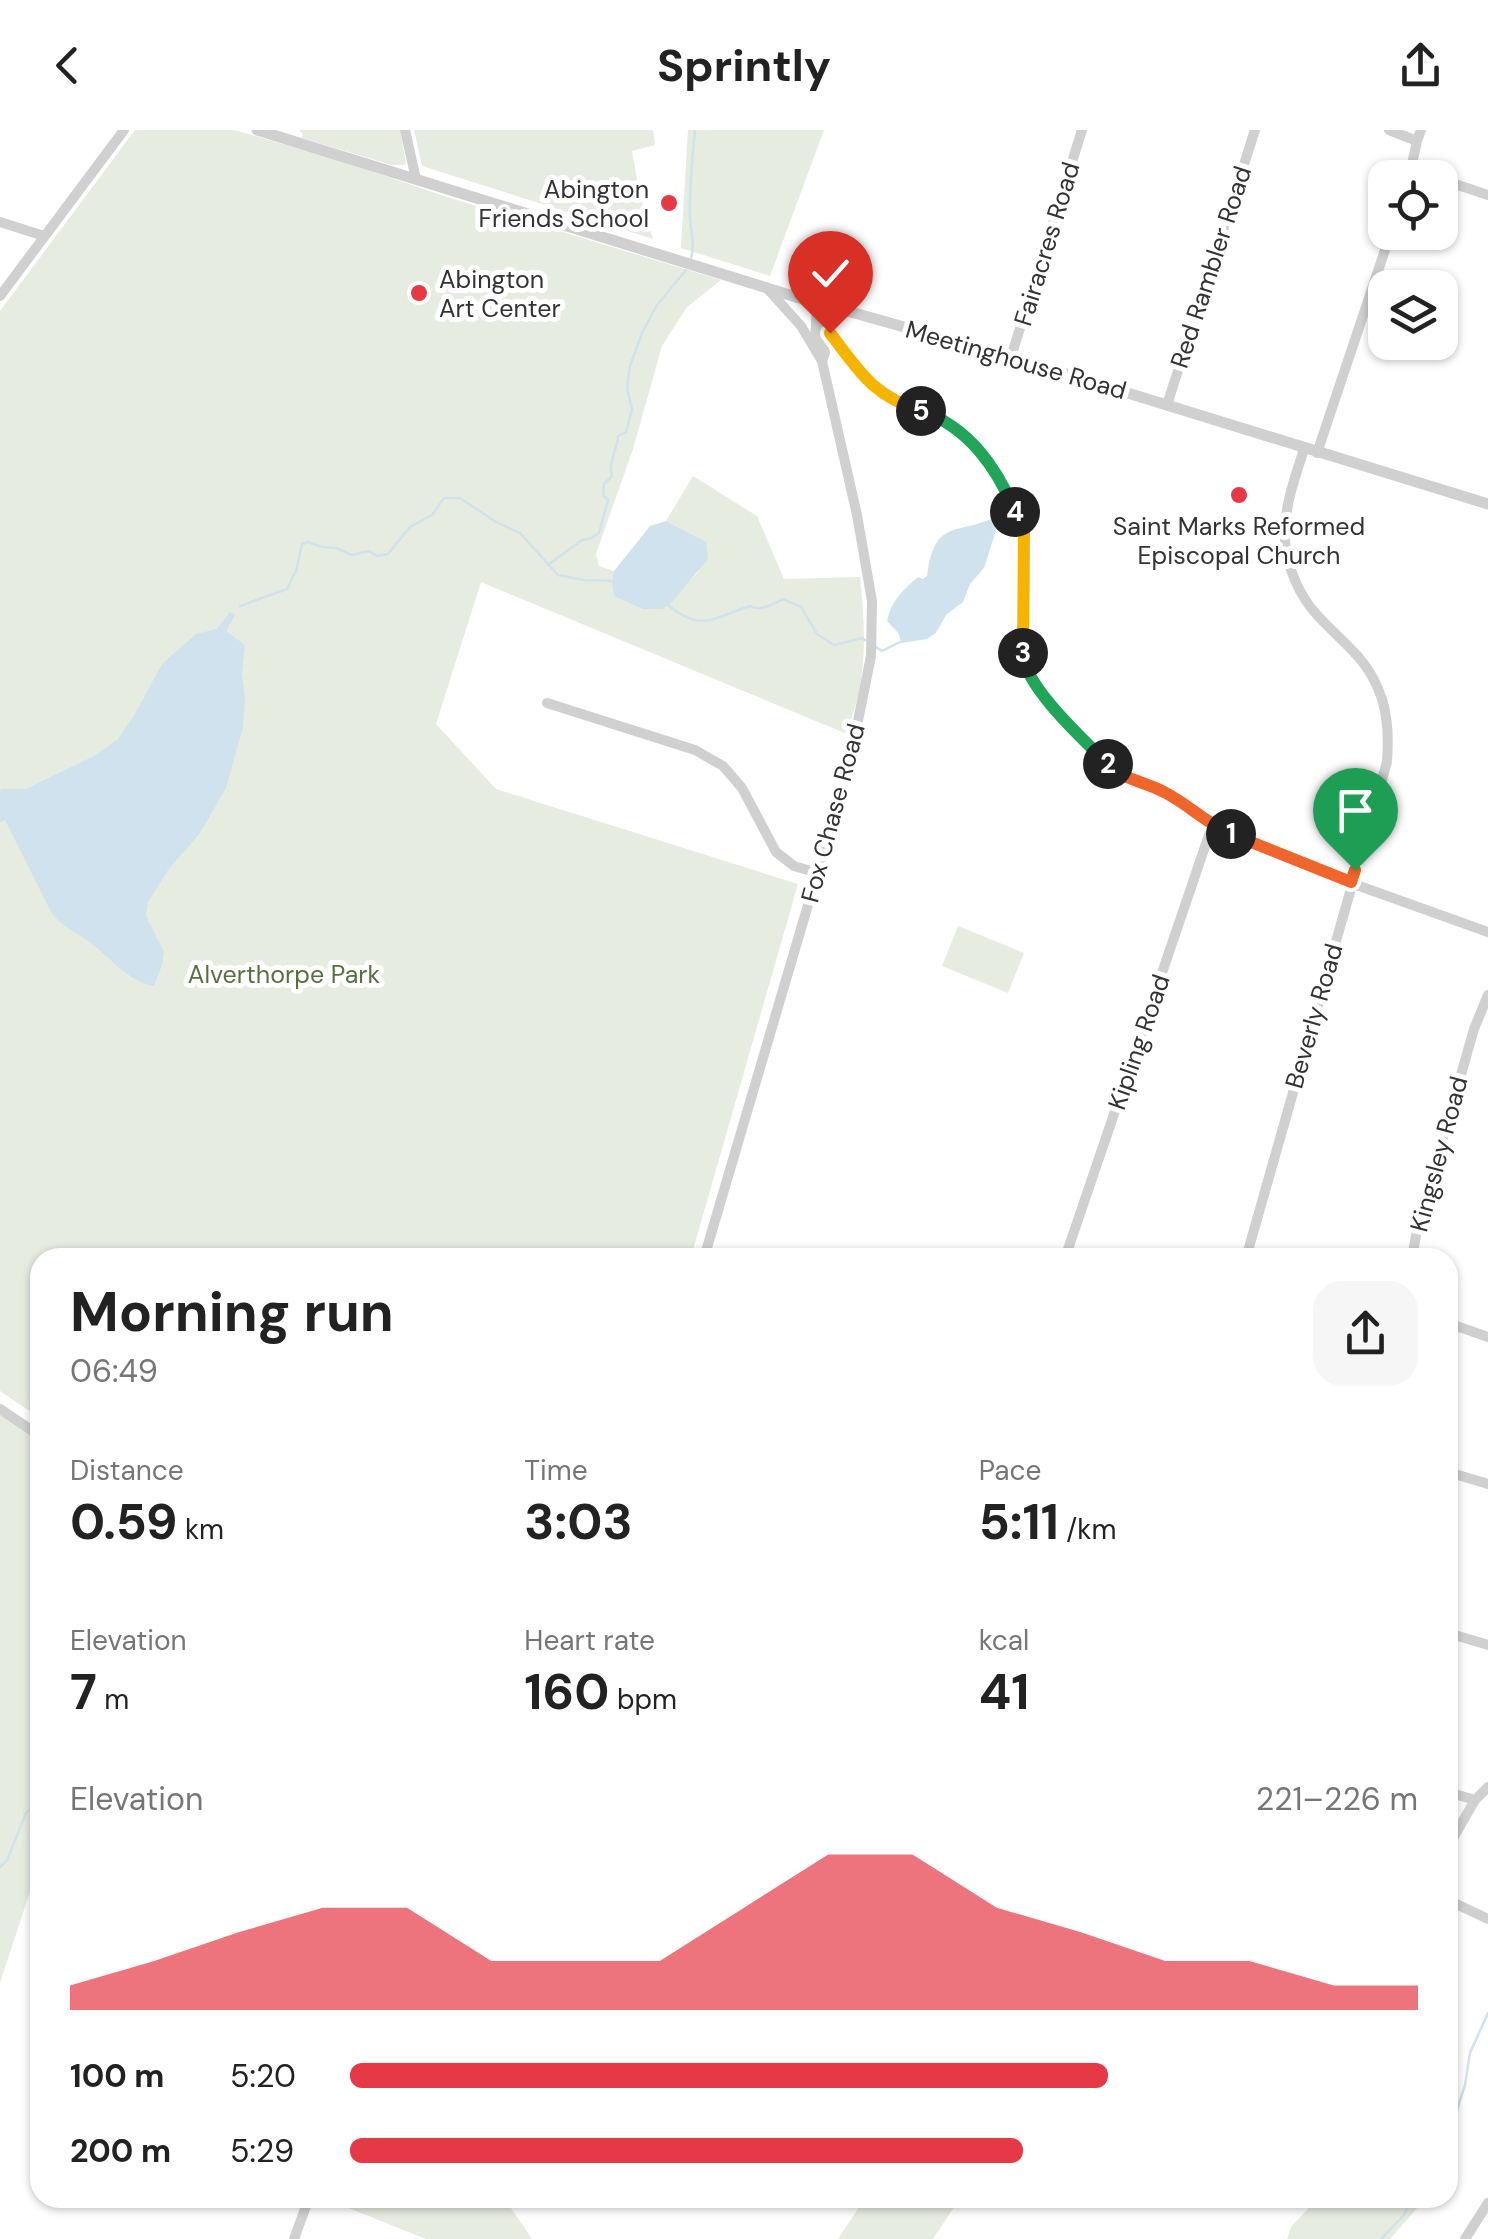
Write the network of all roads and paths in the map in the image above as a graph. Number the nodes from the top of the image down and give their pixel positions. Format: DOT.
graph roads {
  1 [pos="124,130"];
  2 [pos="257,130"];
  3 [pos="405,130"];
  4 [pos="1082,130"];
  5 [pos="1254,130"];
  6 [pos="1389,130"];
  7 [pos="1419,136"];
  8 [pos="416,179"];
  9 [pos="1458,185"];
  10 [pos="1488,195"];
  11 [pos="0,222"];
  12 [pos="44,236"];
  13 [pos="1384,250"];
  14 [pos="766,286"];
  15 [pos="0,296"];
  16 [pos="821,305"];
  17 [pos="822,322"];
  18 [pos="816,348"];
  19 [pos="1012,357"];
  20 [pos="822,361"];
  21 [pos="1168,404"];
  22 [pos="1310,451"];
  23 [pos="1488,504"];
  24 [pos="547,703"];
  25 [pos="1212,826"];
  26 [pos="818,873"];
  27 [pos="1351,882"];
  28 [pos="1488,932"];
  29 [pos="1488,995"];
  30 [pos="707,1248"];
  31 [pos="1068,1248"];
  32 [pos="1249,1248"];
  33 [pos="1414,1248"];
  34 [pos="1458,1326"];
  35 [pos="1488,1337"];
  36 [pos="0,1409"];
  37 [pos="30,1429"];
  38 [pos="1458,1475"];
  39 [pos="1488,1484"];
  40 [pos="1458,1636"];
  41 [pos="1488,1645"];
  42 [pos="1488,1787"];
  43 [pos="1458,1795"];
  44 [pos="1475,1800"];
  45 [pos="1458,1830"];
  46 [pos="1458,1905"];
  47 [pos="1488,1919"];
  48 [pos="1488,2203"];
  49 [pos="305,2208"];
  50 [pos="294,2239"];
  51 [pos="1465,2239"];
  1 -- 12 [label="street"];
  2 -- 8 [label="street, Meetinghouse Road"];
  3 -- 8 [label="street"];
  4 -- 19 [label="street, Fairacres Road"];
  5 -- 21 [label="street, Red Rambler Road"];
  6 -- 7 [label="street"];
  8 -- 14 [label="street, Meetinghouse Road"];
  9 -- 10 [label="street"];
  11 -- 12 [label="street"];
  12 -- 15 [label="street"];
  13 -- 22 [label="street, Beverly Road"];
  14 -- 16 [label="street, Meetinghouse Road"];
  14 -- 18 [label="street, Fox Chase Road"];
  16 -- 17 [label="street, Fox Chase Road"];
  16 -- 18 [label="street, Fox Chase Road"];
  16 -- 19 [label="street, Meetinghouse Road"];
  17 -- 20 [label="street, Fox Chase Road"];
  17 -- 25 [label="street"];
  18 -- 20 [label="street, Fox Chase Road"];
  19 -- 21 [label="street, Meetinghouse Road"];
  20 -- 26 [label="street, Fox Chase Road"];
  21 -- 22 [label="street, Meetinghouse Road"];
  22 -- 23 [label="street, Meetinghouse Road"];
  22 -- 27 [label="street, Beverly Road"];
  24 -- 26 [label="street"];
  25 -- 27 [label="street"];
  25 -- 31 [label="street, Kipling Road"];
  26 -- 30 [label="street, Fox Chase Road"];
  27 -- 28 [label="street"];
  27 -- 32 [label="street, Beverly Road"];
  29 -- 33 [label="street, Kingsley Road"];
  34 -- 35 [label="street"];
  36 -- 37 [label="street"];
  38 -- 39 [label="street"];
  40 -- 41 [label="street"];
  42 -- 44 [label="street"];
  43 -- 44 [label="street"];
  44 -- 45 [label="street"];
  46 -- 47 [label="street"];
  48 -- 51 [label="street"];
  49 -- 50 [label="street"];
}
